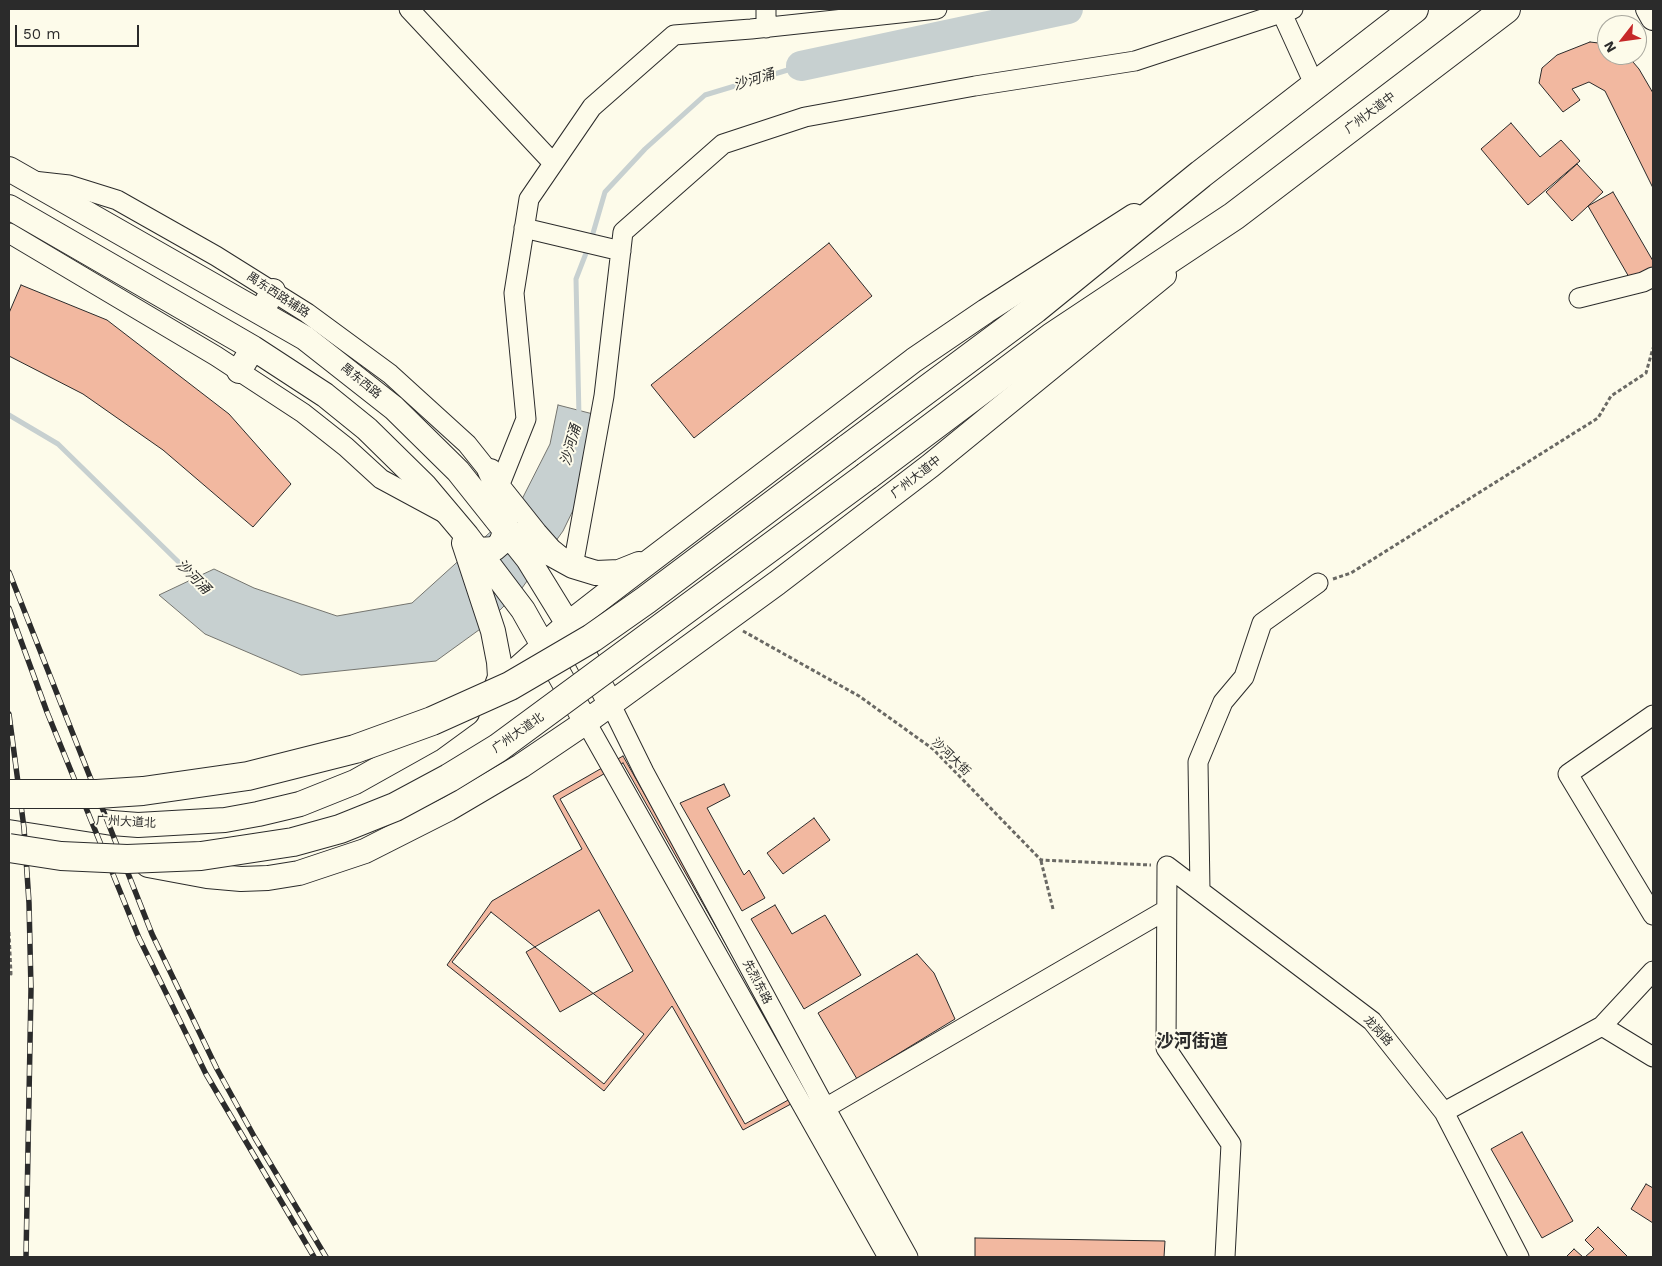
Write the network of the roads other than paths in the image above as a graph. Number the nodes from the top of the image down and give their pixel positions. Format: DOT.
graph roads {
  1 [pos="409,9"];
  2 [pos="766,9"];
  3 [pos="937,9"];
  4 [pos="1414,9"];
  5 [pos="1506,9"];
  6 [pos="1648,9"];
  7 [pos="1285,10"];
  8 [pos="1653,18"];
  9 [pos="766,28"];
  10 [pos="1315,86"];
  11 [pos="553,163"];
  12 [pos="9,169"];
  13 [pos="1201,174"];
  14 [pos="29,181"];
  15 [pos="10,208"];
  16 [pos="86,213"];
  17 [pos="1234,216"];
  18 [pos="524,228"];
  19 [pos="9,233"];
  20 [pos="120,233"];
  21 [pos="71,244"];
  22 [pos="616,250"];
  23 [pos="104,262"];
  24 [pos="1653,277"];
  25 [pos="273,291"];
  26 [pos="1579,298"];
  27 [pos="261,312"];
  28 [pos="253,348"];
  29 [pos="239,371"];
  30 [pos="867,476"];
  31 [pos="495,478"];
  32 [pos="455,521"];
  33 [pos="516,533"];
  34 [pos="652,559"];
  35 [pos="480,565"];
  36 [pos="573,566"];
  37 [pos="1318,583"];
  38 [pos="568,624"];
  39 [pos="544,646"];
  40 [pos="496,688"];
  41 [pos="611,705"];
  42 [pos="1653,715"];
  43 [pos="586,722"];
  44 [pos="9,794"];
  45 [pos="9,807"];
  46 [pos="9,836"];
  47 [pos="9,848"];
  48 [pos="1200,891"];
  49 [pos="1166,910"];
  50 [pos="1653,915"];
  51 [pos="1653,971"];
  52 [pos="1602,1026"];
  53 [pos="1653,1057"];
  54 [pos="1444,1112"];
  55 [pos="818,1113"];
  56 [pos="888,1257"];
  57 [pos="908,1257"];
  58 [pos="1225,1257"];
  59 [pos="1519,1257"];
  1 -- 11 [label="street"];
  2 -- 9 [label="street"];
  3 -- 9 [label="street"];
  4 -- 10 [label="highway"];
  5 -- 17 [label="highway, 广州大道中"];
  6 -- 8 [label="main road"];
  7 -- 10 [label="street"];
  7 -- 22 [label="street"];
  9 -- 11 [label="street"];
  10 -- 13 [label="highway"];
  11 -- 18 [label="street"];
  12 -- 14 [label="main road, 禺东西路"];
  13 -- 34 [label="main road"];
  13 -- 44 [label="highway, bridge"];
  14 -- 16 [label="main road, 禺东西路"];
  14 -- 25 [label="street, 禺东西路辅路"];
  15 -- 21 [label="main road"];
  16 -- 20 [label="main road, 禺东西路"];
  16 -- 21 [label="main road"];
  17 -- 30 [label="highway, 广州大道中"];
  17 -- 41 [label="main road, 广州大道中"];
  18 -- 22 [label="street"];
  18 -- 31 [label="street"];
  19 -- 29 [label="street"];
  20 -- 23 [label="main road"];
  20 -- 27 [label="main road, 禺东西路"];
  21 -- 23 [label="main road"];
  22 -- 36 [label="street"];
  23 -- 28 [label="main road"];
  24 -- 26 [label="street"];
  25 -- 27 [label="main road"];
  25 -- 31 [label="street, 禺东西路辅路"];
  27 -- 33 [label="main road, 禺东西路"];
  28 -- 29 [label="main road"];
  28 -- 32 [label="main road"];
  29 -- 32 [label="street"];
  30 -- 47 [label="highway, 广州大道北, bridge"];
  31 -- 33 [label="main road"];
  31 -- 33 [label="street, 禺东西路辅路"];
  32 -- 35 [label="main road"];
  33 -- 35 [label="main road"];
  33 -- 36 [label="main road"];
  33 -- 38 [label="main road, 禺东西路"];
  34 -- 36 [label="main road"];
  34 -- 38 [label="main road, 广州大道北"];
  35 -- 39 [label="main road"];
  35 -- 40 [label="main road"];
  37 -- 48 [label="street"];
  38 -- 39 [label="main road, 广州大道北"];
  38 -- 41 [label="main road, 禺东西路"];
  39 -- 40 [label="main road, 广州大道北"];
  39 -- 43 [label="main road"];
  40 -- 45 [label="main road, 广州大道北"];
  41 -- 43 [label="main road, 广州大道中"];
  41 -- 55 [label="street, 先烈东路"];
  42 -- 50 [label="street"];
  43 -- 46 [label="main road"];
  43 -- 55 [label="street, 先烈东路"];
  48 -- 49 [label="street, 龙岗路"];
  48 -- 54 [label="street, 龙岗路"];
  49 -- 55 [label="street"];
  49 -- 58 [label="street"];
  51 -- 52 [label="street"];
  52 -- 53 [label="street"];
  52 -- 54 [label="street"];
  54 -- 59 [label="street, 龙岗路"];
  55 -- 56 [label="street, 先烈东路"];
  55 -- 57 [label="street, 先烈东路"];
}
